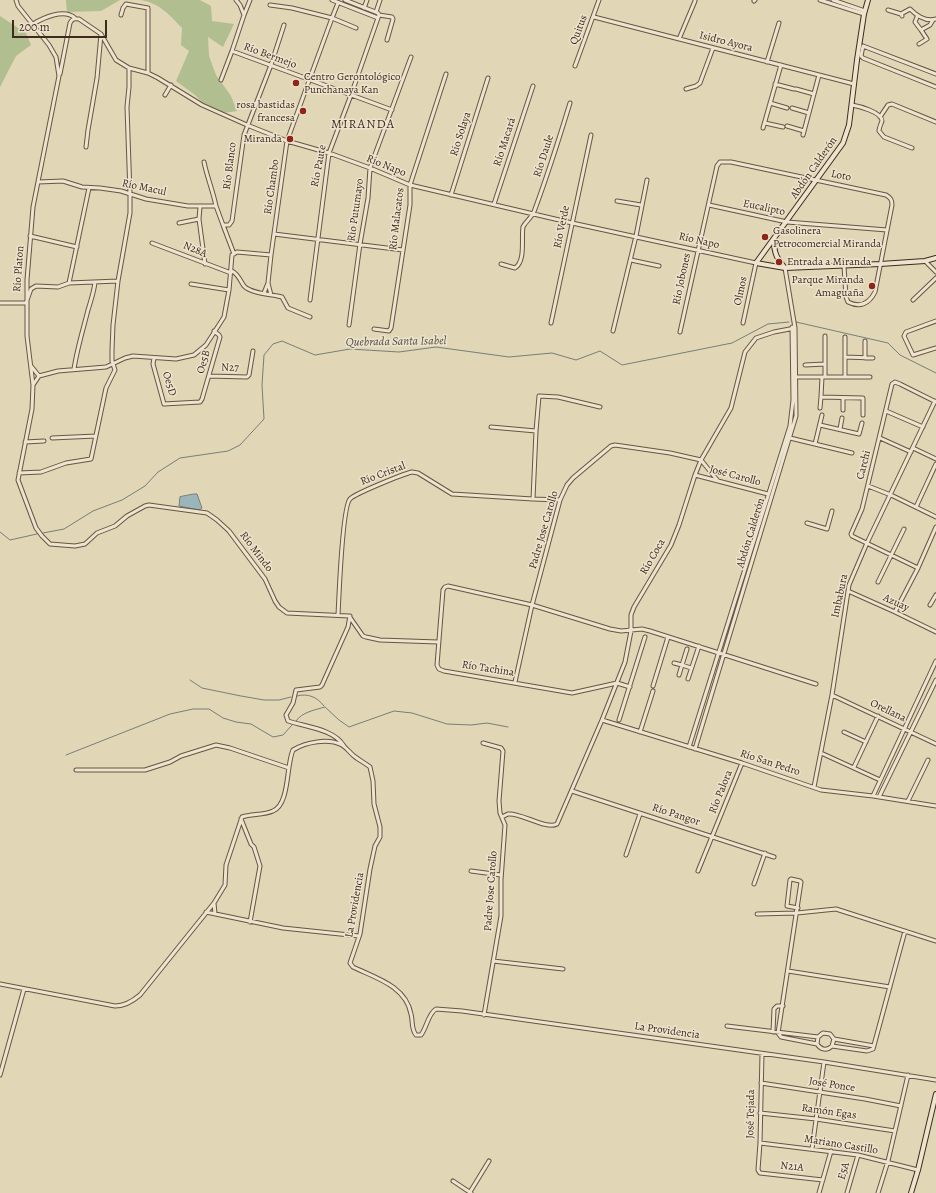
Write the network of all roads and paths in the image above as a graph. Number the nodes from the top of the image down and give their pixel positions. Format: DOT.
graph roads {
  1 [pos="16,0"];
  2 [pos="236,0"];
  3 [pos="250,0"];
  4 [pos="332,0"];
  5 [pos="345,0"];
  6 [pos="368,0"];
  7 [pos="380,0"];
  8 [pos="599,0"];
  9 [pos="820,0"];
  10 [pos="833,0"];
  11 [pos="868,0"];
  12 [pos="695,1"];
  13 [pos="338,3"];
  14 [pos="270,5"];
  15 [pos="364,8"];
  16 [pos="888,10"];
  17 [pos="376,12"];
  18 [pos="865,12"];
  19 [pos="121,15"];
  20 [pos="244,15"];
  21 [pos="379,16"];
  22 [pos="594,17"];
  23 [pos="917,17"];
  24 [pos="75,18"];
  25 [pos="332,18"];
  26 [pos="934,20"];
  27 [pos="33,24"];
  28 [pos="779,24"];
  29 [pos="284,25"];
  30 [pos="356,28"];
  31 [pos="921,30"];
  32 [pos="102,34"];
  33 [pos="387,40"];
  34 [pos="679,40"];
  35 [pos="919,44"];
  36 [pos="861,46"];
  37 [pos="713,48"];
  38 [pos="232,51"];
  39 [pos="411,57"];
  40 [pos="862,57"];
  41 [pos="857,60"];
  42 [pos="767,62"];
  43 [pos="271,65"];
  44 [pos="781,65"];
  45 [pos="575,66"];
  46 [pos="129,68"];
  47 [pos="148,73"];
  48 [pos="446,74"];
  49 [pos="936,74"];
  50 [pos="819,75"];
  51 [pos="59,76"];
  52 [pos="488,78"];
  53 [pos="221,80"];
  54 [pos="310,80"];
  55 [pos="775,84"];
  56 [pos="854,84"];
  57 [pos="171,85"];
  58 [pos="534,86"];
  59 [pos="936,87"];
  60 [pos="686,89"];
  61 [pos="814,94"];
  62 [pos="165,95"];
  63 [pos="351,95"];
  64 [pos="570,104"];
  65 [pos="770,104"];
  66 [pos="852,105"];
  67 [pos="787,108"];
  68 [pos="792,108"];
  69 [pos="392,110"];
  70 [pos="809,113"];
  71 [pos="880,117"];
  72 [pos="765,122"];
  73 [pos="936,122"];
  74 [pos="247,125"];
  75 [pos="787,126"];
  76 [pos="783,127"];
  77 [pos="763,128"];
  78 [pos="591,135"];
  79 [pos="287,141"];
  80 [pos="86,147"];
  81 [pos="912,148"];
  82 [pos="329,153"];
  83 [pos="204,162"];
  84 [pos="720,162"];
  85 [pos="370,168"];
  86 [pos="647,180"];
  87 [pos="817,180"];
  88 [pos="38,182"];
  89 [pos="410,185"];
  90 [pos="89,188"];
  91 [pos="130,194"];
  92 [pos="451,195"];
  93 [pos="617,201"];
  94 [pos="494,204"];
  95 [pos="641,205"];
  96 [pos="709,205"];
  97 [pos="216,206"];
  98 [pos="200,207"];
  99 [pos="534,214"];
  100 [pos="199,219"];
  101 [pos="787,222"];
  102 [pos="179,223"];
  103 [pos="572,223"];
  104 [pos="223,225"];
  105 [pos="888,230"];
  106 [pos="274,234"];
  107 [pos="30,236"];
  108 [pos="636,236"];
  109 [pos="317,240"];
  110 [pos="774,240"];
  111 [pos="152,243"];
  112 [pos="360,244"];
  113 [pos="77,247"];
  114 [pos="403,250"];
  115 [pos="698,251"];
  116 [pos="234,254"];
  117 [pos="271,255"];
  118 [pos="936,258"];
  119 [pos="630,260"];
  120 [pos="925,261"];
  121 [pos="756,263"];
  122 [pos="205,264"];
  123 [pos="501,264"];
  124 [pos="880,264"];
  125 [pos="659,266"];
  126 [pos="844,266"];
  127 [pos="785,268"];
  128 [pos="231,272"];
  129 [pos="936,272"];
  130 [pos="936,278"];
  131 [pos="118,281"];
  132 [pos="69,282"];
  133 [pos="94,282"];
  134 [pos="268,283"];
  135 [pos="191,284"];
  136 [pos="229,290"];
  137 [pos="264,293"];
  138 [pos="272,295"];
  139 [pos="310,300"];
  140 [pos="914,300"];
  141 [pos="0,303"];
  142 [pos="26,303"];
  143 [pos="310,317"];
  144 [pos="936,321"];
  145 [pos="551,323"];
  146 [pos="743,323"];
  147 [pos="349,325"];
  148 [pos="793,328"];
  149 [pos="374,329"];
  150 [pos="214,331"];
  151 [pos="613,331"];
  152 [pos="680,332"];
  153 [pos="825,336"];
  154 [pos="845,338"];
  155 [pos="865,341"];
  156 [pos="936,348"];
  157 [pos="253,351"];
  158 [pos="154,358"];
  159 [pos="845,358"];
  160 [pos="865,358"];
  161 [pos="873,358"];
  162 [pos="113,364"];
  163 [pos="825,364"];
  164 [pos="30,365"];
  165 [pos="805,365"];
  166 [pos="74,369"];
  167 [pos="39,376"];
  168 [pos="209,376"];
  169 [pos="794,377"];
  170 [pos="824,377"];
  171 [pos="845,377"];
  172 [pos="870,377"];
  173 [pos="33,386"];
  174 [pos="821,397"];
  175 [pos="843,398"];
  176 [pos="202,401"];
  177 [pos="935,401"];
  178 [pos="600,407"];
  179 [pos="820,408"];
  180 [pos="843,410"];
  181 [pos="886,410"];
  182 [pos="822,415"];
  183 [pos="863,415"];
  184 [pos="842,418"];
  185 [pos="862,423"];
  186 [pos="820,425"];
  187 [pos="491,426"];
  188 [pos="922,427"];
  189 [pos="840,429"];
  190 [pos="536,431"];
  191 [pos="96,436"];
  192 [pos="52,438"];
  193 [pos="790,438"];
  194 [pos="880,438"];
  195 [pos="44,441"];
  196 [pos="25,442"];
  197 [pos="815,444"];
  198 [pos="913,448"];
  199 [pos="910,452"];
  200 [pos="852,453"];
  201 [pos="936,459"];
  202 [pos="701,460"];
  203 [pos="936,464"];
  204 [pos="19,474"];
  205 [pos="695,475"];
  206 [pos="718,481"];
  207 [pos="868,486"];
  208 [pos="770,495"];
  209 [pos="891,495"];
  210 [pos="533,499"];
  211 [pos="560,500"];
  212 [pos="916,507"];
  213 [pos="832,511"];
  214 [pos="936,517"];
  215 [pos="807,523"];
  216 [pos="936,527"];
  217 [pos="904,529"];
  218 [pos="867,543"];
  219 [pos="50,544"];
  220 [pos="892,555"];
  221 [pos="918,568"];
  222 [pos="878,582"];
  223 [pos="848,591"];
  224 [pos="936,595"];
  225 [pos="532,605"];
  226 [pos="930,605"];
  227 [pos="895,612"];
  228 [pos="338,615"];
  229 [pos="350,616"];
  230 [pos="630,631"];
  231 [pos="936,632"];
  232 [pos="645,637"];
  233 [pos="668,637"];
  234 [pos="438,642"];
  235 [pos="699,646"];
  236 [pos="687,649"];
  237 [pos="718,653"];
  238 [pos="723,654"];
  239 [pos="674,662"];
  240 [pos="936,662"];
  241 [pos="682,665"];
  242 [pos="691,668"];
  243 [pos="679,675"];
  244 [pos="688,679"];
  245 [pos="936,680"];
  246 [pos="515,682"];
  247 [pos="618,683"];
  248 [pos="816,684"];
  249 [pos="653,686"];
  250 [pos="630,687"];
  251 [pos="934,689"];
  252 [pos="653,691"];
  253 [pos="832,695"];
  254 [pos="878,716"];
  255 [pos="602,720"];
  256 [pos="619,720"];
  257 [pos="904,729"];
  258 [pos="640,732"];
  259 [pos="844,732"];
  260 [pos="910,732"];
  261 [pos="866,742"];
  262 [pos="483,743"];
  263 [pos="936,744"];
  264 [pos="344,746"];
  265 [pos="689,747"];
  266 [pos="695,749"];
  267 [pos="821,753"];
  268 [pos="928,760"];
  269 [pos="742,763"];
  270 [pos="854,767"];
  271 [pos="289,768"];
  272 [pos="76,770"];
  273 [pos="880,780"];
  274 [pos="814,787"];
  275 [pos="572,792"];
  276 [pos="873,796"];
  277 [pos="878,797"];
  278 [pos="908,801"];
  279 [pos="936,806"];
  280 [pos="640,814"];
  281 [pos="502,817"];
  282 [pos="241,819"];
  283 [pos="712,837"];
  284 [pos="765,853"];
  285 [pos="626,854"];
  286 [pos="774,857"];
  287 [pos="471,871"];
  288 [pos="698,871"];
  289 [pos="501,875"];
  290 [pos="754,884"];
  291 [pos="214,903"];
  292 [pos="798,908"];
  293 [pos="206,912"];
  294 [pos="797,913"];
  295 [pos="215,914"];
  296 [pos="757,914"];
  297 [pos="250,922"];
  298 [pos="905,931"];
  299 [pos="359,936"];
  300 [pos="936,941"];
  301 [pos="493,961"];
  302 [pos="563,969"];
  303 [pos="788,971"];
  304 [pos="0,984"];
  305 [pos="890,987"];
  306 [pos="24,989"];
  307 [pos="783,1006"];
  308 [pos="484,1015"];
  309 [pos="727,1026"];
  310 [pos="773,1032"];
  311 [pos="778,1033"];
  312 [pos="818,1037"];
  313 [pos="834,1039"];
  314 [pos="817,1044"];
  315 [pos="832,1046"];
  316 [pos="874,1046"];
  317 [pos="762,1054"];
  318 [pos="824,1062"];
  319 [pos="0,1075"];
  320 [pos="908,1075"];
  321 [pos="936,1080"];
  322 [pos="761,1083"];
  323 [pos="820,1092"];
  324 [pos="936,1094"];
  325 [pos="900,1106"];
  326 [pos="760,1113"];
  327 [pos="816,1119"];
  328 [pos="895,1131"];
  329 [pos="760,1142"];
  330 [pos="812,1149"];
  331 [pos="831,1151"];
  332 [pos="858,1155"];
  333 [pos="489,1161"];
  334 [pos="888,1162"];
  335 [pos="918,1170"];
  336 [pos="760,1173"];
  337 [pos="823,1180"];
  338 [pos="453,1181"];
  339 [pos="471,1193"];
  340 [pos="819,1193"];
  341 [pos="847,1193"];
  342 [pos="878,1193"];
  343 [pos="911,1193"];
  1 -- 27 [label="street, Río Platon"];
  2 -- 20 [label="street"];
  3 -- 20 [label="street"];
  4 -- 13 [label="street"];
  5 -- 15 [label="street"];
  6 -- 15 [label="street"];
  7 -- 17 [label="street"];
  8 -- 22 [label="street, Quitus"];
  9 -- 18 [label="street"];
  10 -- 18 [label="street"];
  11 -- 18 [label="street, Abdón Calderón"];
  12 -- 34 [label="street"];
  13 -- 21 [label="street"];
  13 -- 25 [label="street, Río Chambo"];
  14 -- 25 [label="street"];
  15 -- 17 [label="street"];
  16 -- 23 [label="street"];
  17 -- 21 [label="street"];
  18 -- 36 [label="street, Abdón Calderón"];
  19 -- 47 [label="street"];
  20 -- 38 [label="street"];
  21 -- 33 [label="street"];
  21 -- 63 [label="street, Río Paute"];
  22 -- 34 [label="street, Isidro Ayora"];
  22 -- 45 [label="street, Quitus"];
  23 -- 26 [label="street"];
  23 -- 31 [label="street"];
  24 -- 27 [label="street"];
  24 -- 32 [label="street, Río Napo"];
  24 -- 51 [label="street"];
  25 -- 30 [label="street"];
  25 -- 54 [label="street, Río Chambo"];
  26 -- 31 [label="street"];
  27 -- 51 [label="street, Río Platon"];
  28 -- 42 [label="street"];
  29 -- 43 [label="street, Río Blanco"];
  31 -- 35 [label="street"];
  32 -- 46 [label="street, Río Napo"];
  32 -- 80 [label="street"];
  34 -- 37 [label="street, Isidro Ayora"];
  36 -- 40 [label="street"];
  36 -- 41 [label="street, Abdón Calderón"];
  36 -- 49 [label="street"];
  37 -- 42 [label="street, Isidro Ayora"];
  37 -- 60 [label="street"];
  38 -- 43 [label="street, Río Bermejo"];
  38 -- 53 [label="street"];
  39 -- 69 [label="street, Río Putumayo"];
  40 -- 41 [label="street"];
  40 -- 59 [label="street"];
  41 -- 56 [label="street, Abdón Calderón"];
  42 -- 44 [label="street, Isidro Ayora"];
  43 -- 54 [label="street, Río Bermejo"];
  43 -- 74 [label="street, Río Blanco"];
  44 -- 50 [label="street, Isidro Ayora"];
  44 -- 55 [label="street"];
  46 -- 47 [label="street, Río Napo"];
  46 -- 91 [label="street"];
  47 -- 57 [label="street, Río Napo"];
  48 -- 89 [label="street, Río Malacatos"];
  50 -- 56 [label="street, Isidro Ayora"];
  50 -- 61 [label="street"];
  51 -- 88 [label="street, Río Platon"];
  52 -- 92 [label="street, Río Solaya"];
  54 -- 63 [label="street, Río Bermejo"];
  54 -- 79 [label="street, Río Chambo"];
  55 -- 61 [label="street"];
  55 -- 65 [label="street"];
  56 -- 66 [label="street, Abdón Calderón"];
  57 -- 62 [label="street"];
  57 -- 74 [label="street, Río Napo"];
  58 -- 94 [label="street, Río Macará"];
  61 -- 70 [label="street"];
  63 -- 69 [label="street, Río Bermejo"];
  63 -- 82 [label="street, Río Paute"];
  64 -- 99 [label="street, Río Daule"];
  65 -- 67 [label="street"];
  65 -- 72 [label="street"];
  66 -- 71 [label="street"];
  66 -- 87 [label="street, Abdón Calderón"];
  68 -- 70 [label="street"];
  69 -- 85 [label="street, Río Putumayo"];
  70 -- 75 [label="street"];
  71 -- 73 [label="street"];
  71 -- 81 [label="street"];
  72 -- 76 [label="street"];
  72 -- 77 [label="street"];
  74 -- 79 [label="street, Río Napo"];
  74 -- 104 [label="street, Río Blanco"];
  78 -- 103 [label="street, Río Verde"];
  79 -- 82 [label="street, Río Napo"];
  79 -- 106 [label="street, Río Chambo"];
  82 -- 85 [label="street, Río Napo"];
  82 -- 109 [label="street, Río Paute"];
  83 -- 97 [label="street"];
  84 -- 87 [label="street, Loto"];
  84 -- 96 [label="street, Río Jobones"];
  85 -- 89 [label="street, Río Napo"];
  85 -- 112 [label="street, Río Putumayo"];
  86 -- 95 [label="street"];
  87 -- 101 [label="street, Abdón Calderón"];
  87 -- 105 [label="street, Loto"];
  88 -- 90 [label="street, Río Macul"];
  88 -- 107 [label="street, Río Platon"];
  89 -- 92 [label="street, Río Napo"];
  89 -- 114 [label="street, Río Malacatos"];
  90 -- 91 [label="street, Río Macul"];
  90 -- 113 [label="street"];
  91 -- 98 [label="street, Río Macul"];
  91 -- 131 [label="street"];
  92 -- 94 [label="street, Río Napo"];
  93 -- 95 [label="street"];
  94 -- 99 [label="street, Río Napo"];
  95 -- 108 [label="street"];
  96 -- 101 [label="street, Eucalipto"];
  96 -- 115 [label="street, Río Jobones"];
  97 -- 98 [label="street, Río Macul"];
  97 -- 104 [label="street"];
  98 -- 100 [label="street"];
  99 -- 103 [label="street, Río Napo"];
  99 -- 123 [label="street, Río Daule"];
  100 -- 102 [label="street"];
  100 -- 122 [label="street"];
  101 -- 105 [label="street, Eucalipto"];
  101 -- 110 [label="street, Abdón Calderón"];
  103 -- 108 [label="street, Río Napo"];
  103 -- 145 [label="street, Río Verde"];
  104 -- 116 [label="street"];
  105 -- 124 [label="street, Loto"];
  106 -- 109 [label="street"];
  106 -- 117 [label="street, Río Chambo"];
  107 -- 113 [label="street"];
  107 -- 142 [label="street, Río Platon"];
  108 -- 115 [label="street, Río Napo"];
  108 -- 119 [label="street"];
  109 -- 112 [label="street"];
  109 -- 139 [label="street, Río Paute"];
  110 -- 121 [label="street, Abdón Calderón"];
  110 -- 127 [label="street"];
  111 -- 122 [label="street, N28A"];
  112 -- 114 [label="street"];
  112 -- 147 [label="street, Río Putumayo"];
  113 -- 132 [label="street"];
  114 -- 149 [label="street, Río Malacatos"];
  115 -- 121 [label="street, Río Napo"];
  115 -- 152 [label="street, Río Jobones"];
  116 -- 117 [label="street"];
  116 -- 128 [label="street"];
  117 -- 134 [label="street, Río Chambo"];
  118 -- 120 [label="street, Río Napo"];
  119 -- 125 [label="street"];
  119 -- 151 [label="street"];
  120 -- 124 [label="street, Río Napo"];
  120 -- 129 [label="street"];
  121 -- 127 [label="street, Río Napo"];
  121 -- 146 [label="street, Olmos"];
  122 -- 128 [label="street, N28A"];
  124 -- 126 [label="street, Río Napo"];
  124 -- 126 [label="street, Loto"];
  126 -- 127 [label="street, Río Napo"];
  127 -- 148 [label="street, Abdón Calderón"];
  128 -- 136 [label="street"];
  128 -- 137 [label="street"];
  130 -- 140 [label="street"];
  131 -- 133 [label="street"];
  131 -- 162 [label="street"];
  132 -- 133 [label="street"];
  132 -- 142 [label="street"];
  133 -- 166 [label="street"];
  134 -- 137 [label="street, Río Chambo"];
  134 -- 138 [label="street"];
  135 -- 136 [label="street"];
  136 -- 150 [label="street"];
  137 -- 138 [label="street"];
  138 -- 143 [label="street"];
  141 -- 142 [label="street"];
  142 -- 164 [label="street, Río Platon"];
  144 -- 156 [label="street"];
  148 -- 169 [label="street, Abdón Calderón"];
  148 -- 202 [label="street, Río Coca"];
  150 -- 158 [label="street"];
  150 -- 168 [label="street, Oe5B"];
  153 -- 163 [label="street"];
  154 -- 159 [label="street"];
  155 -- 160 [label="street"];
  157 -- 168 [label="street, N27"];
  158 -- 162 [label="street"];
  158 -- 176 [label="street, Oe5D"];
  159 -- 160 [label="street"];
  159 -- 171 [label="street"];
  160 -- 161 [label="street"];
  162 -- 166 [label="street"];
  162 -- 191 [label="street"];
  163 -- 165 [label="street"];
  163 -- 170 [label="street"];
  164 -- 167 [label="street"];
  164 -- 173 [label="street, Río Platon"];
  166 -- 167 [label="street"];
  167 -- 173 [label="street"];
  168 -- 176 [label="street, Oe5B"];
  169 -- 170 [label="street"];
  169 -- 193 [label="street, Abdón Calderón"];
  169 -- 208 [label="street, Abdón Calderón"];
  170 -- 171 [label="street"];
  170 -- 174 [label="street"];
  171 -- 172 [label="street"];
  173 -- 196 [label="street, Río Platon"];
  174 -- 175 [label="street"];
  174 -- 179 [label="street"];
  175 -- 180 [label="street"];
  175 -- 183 [label="street"];
  177 -- 181 [label="street, Carchi"];
  177 -- 188 [label="street, Imbabura"];
  178 -- 190 [label="street"];
  181 -- 188 [label="street"];
  181 -- 194 [label="street, Carchi"];
  182 -- 186 [label="street"];
  184 -- 189 [label="street"];
  185 -- 189 [label="street"];
  186 -- 189 [label="street"];
  186 -- 197 [label="street"];
  187 -- 190 [label="street"];
  188 -- 198 [label="street, Imbabura"];
  190 -- 210 [label="street"];
  191 -- 192 [label="street"];
  191 -- 204 [label="street"];
  193 -- 197 [label="street"];
  193 -- 208 [label="street, Abdón Calderón"];
  194 -- 199 [label="street"];
  194 -- 207 [label="street, Carchi"];
  195 -- 196 [label="street"];
  196 -- 204 [label="street, Río Platon"];
  197 -- 200 [label="street"];
  198 -- 199 [label="street, Imbabura"];
  198 -- 201 [label="street"];
  199 -- 209 [label="street, Imbabura"];
  202 -- 205 [label="street, Río Coca"];
  202 -- 206 [label="street"];
  202 -- 211 [label="street, Padre Jose Carollo"];
  203 -- 212 [label="street"];
  204 -- 219 [label="street, Río Platon"];
  205 -- 206 [label="street, José Carollo"];
  205 -- 230 [label="street, Río Coca"];
  206 -- 208 [label="street, José Carollo"];
  207 -- 209 [label="street"];
  207 -- 218 [label="street, Carchi"];
  208 -- 237 [label="street, Abdón Calderón"];
  208 -- 238 [label="street, Abdón Calderón"];
  209 -- 212 [label="street"];
  209 -- 218 [label="street, Imbabura"];
  210 -- 211 [label="street, Río Cristal"];
  210 -- 228 [label="street, Río Cristal"];
  211 -- 225 [label="street, Padre Jose Carollo"];
  212 -- 214 [label="street"];
  213 -- 215 [label="street"];
  216 -- 221 [label="street"];
  217 -- 220 [label="street"];
  218 -- 220 [label="street"];
  218 -- 223 [label="street, Imbabura"];
  219 -- 228 [label="street, Río Mindo"];
  220 -- 221 [label="street"];
  220 -- 222 [label="street"];
  221 -- 227 [label="street"];
  223 -- 227 [label="street, Azuay"];
  223 -- 253 [label="street, Imbabura"];
  224 -- 226 [label="street"];
  225 -- 230 [label="street"];
  225 -- 234 [label="street, Río Tachina"];
  225 -- 246 [label="street, Padre Jose Carollo"];
  227 -- 231 [label="street, Azuay"];
  228 -- 229 [label="street, Río Mindo"];
  229 -- 234 [label="street"];
  229 -- 264 [label="street, La Providencia"];
  230 -- 233 [label="street"];
  230 -- 247 [label="street, Río Coca"];
  232 -- 250 [label="street"];
  233 -- 235 [label="street"];
  233 -- 249 [label="street"];
  234 -- 246 [label="street, Río Tachina"];
  235 -- 237 [label="street"];
  235 -- 242 [label="street"];
  236 -- 241 [label="street"];
  237 -- 238 [label="street"];
  237 -- 265 [label="street, Abdón Calderón"];
  238 -- 248 [label="street"];
  238 -- 266 [label="street, Abdón Calderón"];
  239 -- 241 [label="street"];
  240 -- 257 [label="street"];
  241 -- 242 [label="street"];
  241 -- 243 [label="street"];
  242 -- 244 [label="street"];
  245 -- 251 [label="street"];
  246 -- 247 [label="street, Río Tachina"];
  247 -- 250 [label="street"];
  247 -- 255 [label="street, Río Coca"];
  250 -- 256 [label="street"];
  251 -- 260 [label="street"];
  252 -- 258 [label="street"];
  253 -- 254 [label="street, Orellana"];
  253 -- 267 [label="street, Imbabura"];
  254 -- 257 [label="street, Orellana"];
  254 -- 261 [label="street"];
  255 -- 258 [label="street, Río San Pedro"];
  255 -- 275 [label="street, Río Coca"];
  257 -- 260 [label="street, Orellana"];
  257 -- 273 [label="street"];
  258 -- 265 [label="street, Río San Pedro"];
  259 -- 261 [label="street"];
  260 -- 263 [label="street, Orellana"];
  260 -- 277 [label="street"];
  261 -- 270 [label="street"];
  262 -- 281 [label="street, Padre Jose Carollo"];
  264 -- 271 [label="street"];
  264 -- 299 [label="street, La Providencia"];
  265 -- 266 [label="street, Río San Pedro"];
  266 -- 269 [label="street, Río San Pedro"];
  267 -- 270 [label="street"];
  267 -- 274 [label="street, Imbabura"];
  268 -- 278 [label="street"];
  269 -- 274 [label="street, Río San Pedro"];
  269 -- 283 [label="street, Río Palora"];
  270 -- 273 [label="street"];
  271 -- 272 [label="street"];
  271 -- 282 [label="street"];
  273 -- 276 [label="street"];
  274 -- 276 [label="street, Río San Pedro"];
  275 -- 280 [label="street, Río Pangor"];
  275 -- 281 [label="street, Río Coca"];
  276 -- 277 [label="street, Río San Pedro"];
  277 -- 278 [label="street, Río San Pedro"];
  278 -- 279 [label="street, Río San Pedro"];
  280 -- 283 [label="street, Río Pangor"];
  280 -- 285 [label="street"];
  281 -- 289 [label="street, Padre Jose Carollo"];
  282 -- 291 [label="street"];
  282 -- 297 [label="street"];
  283 -- 284 [label="street, Río Pangor"];
  283 -- 288 [label="street, Río Palora"];
  284 -- 286 [label="street, Río Pangor"];
  284 -- 290 [label="street"];
  287 -- 289 [label="street"];
  289 -- 301 [label="street, Padre Jose Carollo"];
  291 -- 293 [label="street"];
  291 -- 295 [label="street"];
  292 -- 292 [label="street"];
  292 -- 294 [label="street"];
  293 -- 295 [label="street"];
  293 -- 306 [label="street"];
  294 -- 296 [label="street"];
  294 -- 298 [label="street"];
  294 -- 303 [label="street"];
  295 -- 297 [label="street"];
  297 -- 299 [label="street"];
  298 -- 300 [label="street"];
  298 -- 305 [label="street"];
  299 -- 308 [label="street, La Providencia"];
  301 -- 302 [label="street"];
  301 -- 308 [label="street, Padre Jose Carollo"];
  303 -- 305 [label="street"];
  303 -- 307 [label="street"];
  304 -- 306 [label="street"];
  305 -- 316 [label="street"];
  306 -- 319 [label="street"];
  307 -- 310 [label="street"];
  307 -- 311 [label="street"];
  308 -- 317 [label="street, La Providencia"];
  309 -- 310 [label="street"];
  310 -- 311 [label="street"];
  311 -- 312 [label="street"];
  311 -- 314 [label="street"];
  312 -- 313 [label="street"];
  312 -- 314 [label="street"];
  313 -- 315 [label="street"];
  313 -- 316 [label="street"];
  314 -- 315 [label="street"];
  315 -- 316 [label="street"];
  317 -- 318 [label="street, La Providencia"];
  317 -- 322 [label="street, José Tejada"];
  318 -- 320 [label="street, La Providencia"];
  318 -- 323 [label="street"];
  320 -- 321 [label="street, La Providencia"];
  320 -- 325 [label="street"];
  322 -- 323 [label="street, José Ponce"];
  322 -- 326 [label="street, José Tejada"];
  323 -- 325 [label="street, José Ponce"];
  323 -- 327 [label="street"];
  324 -- 335 [label="street"];
  325 -- 328 [label="street"];
  326 -- 327 [label="street, Ramón Egas"];
  326 -- 329 [label="street, José Tejada"];
  327 -- 328 [label="street, Ramón Egas"];
  327 -- 330 [label="street"];
  328 -- 334 [label="street"];
  329 -- 330 [label="street, Mariano Castillo"];
  329 -- 336 [label="street, José Tejada"];
  330 -- 331 [label="street, Mariano Castillo"];
  331 -- 332 [label="street, Mariano Castillo"];
  331 -- 337 [label="street"];
  332 -- 334 [label="street, Mariano Castillo"];
  332 -- 341 [label="street, E5A"];
  333 -- 339 [label="street"];
  334 -- 335 [label="street, Mariano Castillo"];
  334 -- 342 [label="street"];
  335 -- 343 [label="street"];
  336 -- 337 [label="street, N21A"];
  337 -- 340 [label="street"];
  338 -- 339 [label="street"];
}
